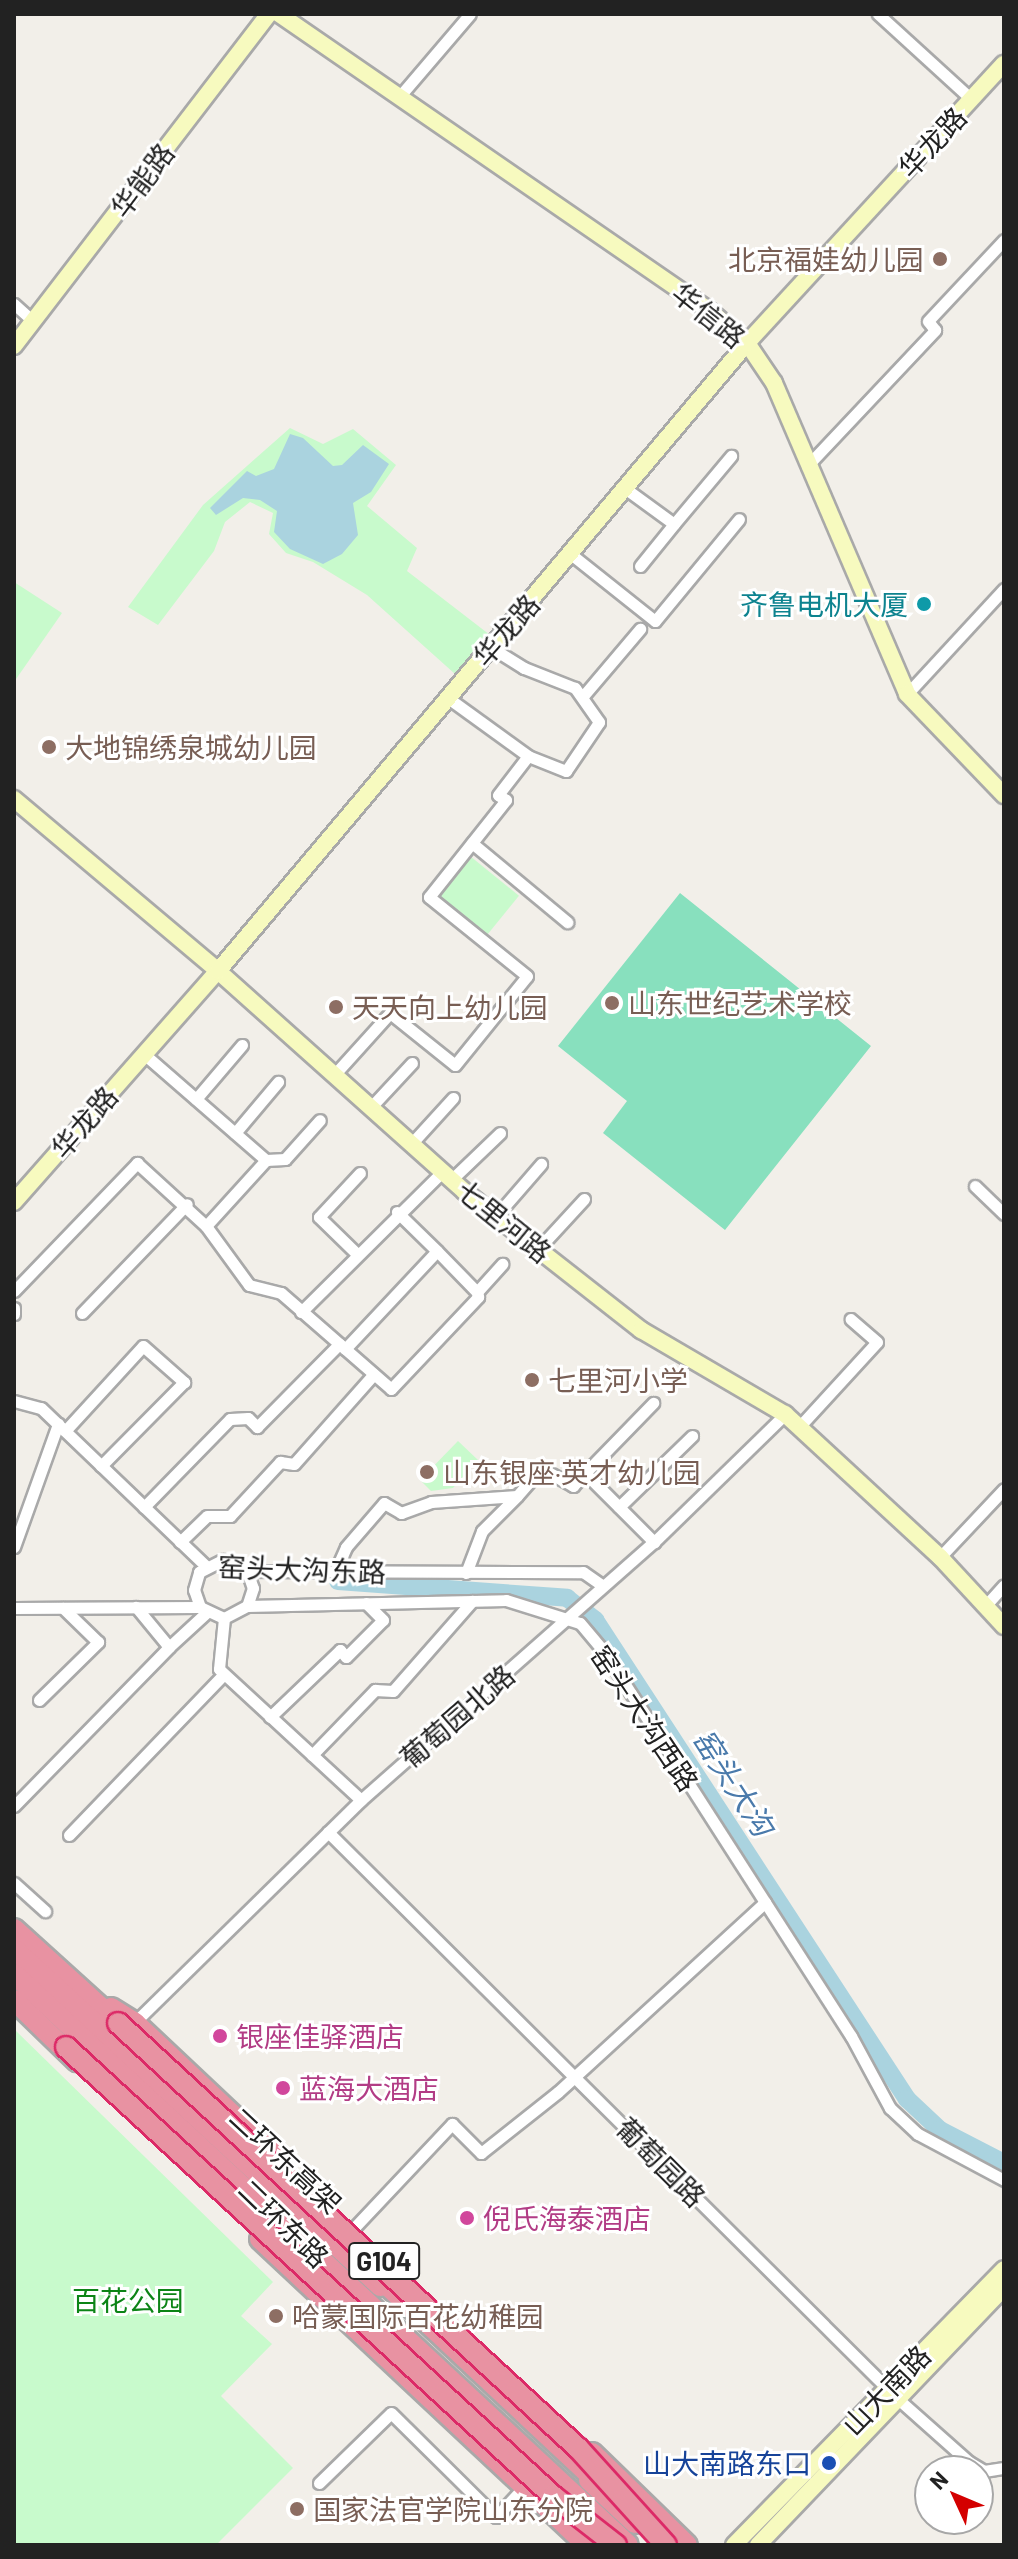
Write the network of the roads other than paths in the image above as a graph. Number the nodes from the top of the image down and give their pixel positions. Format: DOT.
graph roads {
  1 [pos="269,14"];
  2 [pos="279,14"];
  3 [pos="470,14"];
  4 [pos="878,14"];
  5 [pos="1002,70"];
  6 [pos="399,97"];
  7 [pos="971,99"];
  8 [pos="1004,240"];
  9 [pos="14,304"];
  10 [pos="33,321"];
  11 [pos="747,343"];
  12 [pos="14,346"];
  13 [pos="731,456"];
  14 [pos="807,466"];
  15 [pos="626,489"];
  16 [pos="739,519"];
  17 [pos="674,524"];
  18 [pos="572,555"];
  19 [pos="640,566"];
  20 [pos="1004,589"];
  21 [pos="640,629"];
  22 [pos="491,647"];
  23 [pos="907,694"];
  24 [pos="584,695"];
  25 [pos="448,698"];
  26 [pos="528,756"];
  27 [pos="1004,795"];
  28 [pos="14,799"];
  29 [pos="472,843"];
  30 [pos="567,922"];
  31 [pos="218,971"];
  32 [pos="242,1045"];
  33 [pos="144,1054"];
  34 [pos="412,1063"];
  35 [pos="334,1075"];
  36 [pos="278,1082"];
  37 [pos="453,1098"];
  38 [pos="196,1099"];
  39 [pos="371,1107"];
  40 [pos="320,1120"];
  41 [pos="235,1133"];
  42 [pos="500,1133"];
  43 [pos="412,1143"];
  44 [pos="266,1160"];
  45 [pos="541,1164"];
  46 [pos="360,1173"];
  47 [pos="447,1175"];
  48 [pos="975,1186"];
  49 [pos="584,1199"];
  50 [pos="14,1202"];
  51 [pos="187,1204"];
  52 [pos="397,1212"];
  53 [pos="1004,1214"];
  54 [pos="496,1216"];
  55 [pos="206,1226"];
  56 [pos="538,1249"];
  57 [pos="437,1251"];
  58 [pos="357,1254"];
  59 [pos="502,1264"];
  60 [pos="14,1291"];
  61 [pos="477,1292"];
  62 [pos="301,1312"];
  63 [pos="82,1313"];
  64 [pos="851,1319"];
  65 [pos="342,1346"];
  66 [pos="374,1374"];
  67 [pos="14,1401"];
  68 [pos="653,1403"];
  69 [pos="785,1414"];
  70 [pos="799,1427"];
  71 [pos="61,1428"];
  72 [pos="692,1436"];
  73 [pos="101,1466"];
  74 [pos="585,1473"];
  75 [pos="1004,1489"];
  76 [pos="517,1496"];
  77 [pos="144,1507"];
  78 [pos="619,1507"];
  79 [pos="180,1542"];
  80 [pos="654,1542"];
  81 [pos="14,1547"];
  82 [pos="940,1557"];
  83 [pos="206,1566"];
  84 [pos="247,1571"];
  85 [pos="335,1572"];
  86 [pos="466,1573"];
  87 [pos="1004,1585"];
  88 [pos="603,1586"];
  89 [pos="472,1601"];
  90 [pos="366,1603"];
  91 [pos="987,1604"];
  92 [pos="247,1606"];
  93 [pos="136,1607"];
  94 [pos="14,1608"];
  95 [pos="63,1608"];
  96 [pos="203,1610"];
  97 [pos="224,1618"];
  98 [pos="567,1618"];
  99 [pos="1004,1626"];
  100 [pos="169,1647"];
  101 [pos="224,1674"];
  102 [pos="39,1700"];
  103 [pos="270,1717"];
  104 [pos="312,1755"];
  105 [pos="361,1800"];
  106 [pos="14,1806"];
  107 [pos="328,1832"];
  108 [pos="69,1835"];
  109 [pos="14,1883"];
  110 [pos="765,1902"];
  111 [pos="45,1911"];
  112 [pos="14,1929"];
  113 [pos="14,1949"];
  114 [pos="14,1974"];
  115 [pos="14,2000"];
  116 [pos="126,2023"];
  117 [pos="66,2047"];
  118 [pos="575,2076"];
  119 [pos="1004,2180"];
  120 [pos="352,2230"];
  121 [pos="1004,2269"];
  122 [pos="1004,2288"];
  123 [pos="888,2387"];
  124 [pos="531,2397"];
  125 [pos="544,2432"];
  126 [pos="1004,2468"];
  127 [pos="319,2483"];
  128 [pos="524,2487"];
  129 [pos="607,2490"];
  130 [pos="648,2503"];
  131 [pos="596,2539"];
  132 [pos="628,2545"];
  133 [pos="659,2545"];
  134 [pos="668,2545"];
  135 [pos="687,2545"];
  136 [pos="734,2545"];
  137 [pos="758,2545"];
  1 -- 10 [label="main road, 华能路"];
  2 -- 6 [label="main road, 华信路"];
  3 -- 6 [label="street"];
  4 -- 7 [label="street"];
  5 -- 7 [label="main road, 华龙路"];
  6 -- 11 [label="main road, 华信路"];
  7 -- 11 [label="main road, 华龙路"];
  8 -- 14 [label="street"];
  9 -- 10 [label="street"];
  10 -- 12 [label="main road, 华能路"];
  11 -- 14 [label="main road, 华信路"];
  11 -- 15 [label="main road, 华龙路"];
  13 -- 17 [label="street"];
  14 -- 23 [label="main road, 华信路"];
  15 -- 17 [label="street"];
  15 -- 18 [label="main road, 华龙路"];
  16 -- 18 [label="street"];
  17 -- 19 [label="street"];
  18 -- 22 [label="main road, 华龙路"];
  20 -- 23 [label="street"];
  21 -- 24 [label="street"];
  22 -- 24 [label="street"];
  22 -- 25 [label="main road, 华龙路"];
  23 -- 27 [label="main road, 华信路"];
  24 -- 26 [label="street"];
  25 -- 26 [label="street"];
  25 -- 31 [label="main road, 华龙路"];
  26 -- 29 [label="street"];
  28 -- 31 [label="main road, 七里河路"];
  29 -- 30 [label="street"];
  29 -- 35 [label="street"];
  31 -- 33 [label="main road, 华龙路"];
  31 -- 35 [label="main road, 七里河路"];
  32 -- 38 [label="street"];
  33 -- 38 [label="street"];
  33 -- 50 [label="main road, 华龙路"];
  34 -- 39 [label="street"];
  35 -- 39 [label="main road, 七里河路"];
  36 -- 41 [label="street"];
  37 -- 43 [label="street"];
  38 -- 41 [label="street"];
  39 -- 43 [label="main road, 七里河路"];
  40 -- 44 [label="street"];
  41 -- 44 [label="street"];
  42 -- 47 [label="street"];
  43 -- 47 [label="main road, 七里河路"];
  44 -- 55 [label="street"];
  45 -- 54 [label="street"];
  46 -- 58 [label="street"];
  47 -- 52 [label="street"];
  47 -- 54 [label="main road, 七里河路"];
  48 -- 53 [label="street"];
  49 -- 56 [label="street"];
  51 -- 55 [label="street"];
  51 -- 60 [label="street"];
  51 -- 63 [label="street"];
  52 -- 57 [label="street"];
  52 -- 58 [label="street"];
  54 -- 56 [label="main road, 七里河路"];
  55 -- 62 [label="street"];
  56 -- 69 [label="main road, 七里河路"];
  57 -- 61 [label="street"];
  57 -- 65 [label="street"];
  58 -- 62 [label="street"];
  59 -- 61 [label="street"];
  61 -- 66 [label="street"];
  62 -- 65 [label="street"];
  64 -- 70 [label="street"];
  65 -- 66 [label="street"];
  65 -- 77 [label="street"];
  66 -- 79 [label="street"];
  67 -- 71 [label="street, 窑头大沟东路"];
  68 -- 74 [label="street"];
  69 -- 70 [label="main road, 七里河路"];
  69 -- 80 [label="street, 葡萄园北路"];
  70 -- 82 [label="main road, 七里河路"];
  71 -- 73 [label="street, 窑头大沟东路"];
  71 -- 73 [label="street"];
  71 -- 81 [label="street"];
  72 -- 78 [label="street"];
  73 -- 77 [label="street, 窑头大沟东路"];
  74 -- 76 [label="street"];
  74 -- 78 [label="street"];
  75 -- 82 [label="street"];
  76 -- 85 [label="street"];
  76 -- 86 [label="street"];
  77 -- 79 [label="street, 窑头大沟东路"];
  78 -- 80 [label="street"];
  79 -- 83 [label="street, 窑头大沟东路"];
  80 -- 88 [label="street, 葡萄园北路"];
  82 -- 91 [label="main road, 七里河路"];
  83 -- 84 [label="street, 窑头大沟东路"];
  83 -- 96 [label="street"];
  84 -- 85 [label="street, 窑头大沟东路"];
  84 -- 92 [label="street"];
  85 -- 86 [label="street, 窑头大沟东路"];
  86 -- 88 [label="street, 窑头大沟东路"];
  87 -- 91 [label="street"];
  88 -- 98 [label="street, 葡萄园北路"];
  89 -- 90 [label="street, 窑头大沟西路"];
  89 -- 98 [label="street, 窑头大沟西路"];
  89 -- 104 [label="street"];
  90 -- 92 [label="street, 窑头大沟西路"];
  90 -- 103 [label="street"];
  91 -- 99 [label="main road, 七里河路"];
  92 -- 97 [label="street, 窑头大沟西路"];
  93 -- 95 [label="street"];
  93 -- 96 [label="street"];
  93 -- 100 [label="street"];
  94 -- 95 [label="street"];
  95 -- 102 [label="street"];
  96 -- 97 [label="street"];
  96 -- 100 [label="street"];
  97 -- 101 [label="street"];
  98 -- 105 [label="street, 葡萄园北路"];
  98 -- 110 [label="street, 窑头大沟西路"];
  100 -- 106 [label="street"];
  101 -- 103 [label="street"];
  101 -- 108 [label="street"];
  103 -- 104 [label="street"];
  104 -- 105 [label="street"];
  105 -- 107 [label="street, 葡萄园北路"];
  107 -- 116 [label="street, 葡萄园北路"];
  107 -- 118 [label="street, 葡萄园路"];
  109 -- 111 [label="street"];
  110 -- 118 [label="street"];
  110 -- 119 [label="street, 窑头大沟西路"];
  112 -- 116 [label="highway, 二环东路 / G104"];
  113 -- 133 [label="highway, 二环东高架"];
  114 -- 132 [label="highway, 二环东高架"];
  115 -- 117 [label="highway, 二环东路 / G104"];
  116 -- 120 [label="highway, 二环东路 / G104"];
  116 -- 125 [label="highway, 二环东路 / G104"];
  116 -- 134 [label="highway, bridge"];
  117 -- 128 [label="highway, 二环东路"];
  117 -- 131 [label="highway, bridge"];
  117 -- 131 [label="highway, 二环东路 / G104"];
  118 -- 120 [label="street"];
  118 -- 123 [label="street, 葡萄园路"];
  120 -- 124 [label="highway, 二环东路 / G104"];
  121 -- 123 [label="main road, 山大南路"];
  122 -- 137 [label="main road, 山大南路"];
  123 -- 126 [label="street, 葡萄园路"];
  123 -- 136 [label="main road, 山大南路"];
  124 -- 125 [label="highway, 二环东路"];
  124 -- 130 [label="highway, 二环东路 / G104"];
  125 -- 129 [label="highway, 二环东路 / G104"];
  127 -- 128 [label="street"];
  128 -- 131 [label="highway, 二环东路"];
  129 -- 130 [label="highway, 二环东路"];
  129 -- 134 [label="highway, 二环东路 / G104"];
  130 -- 135 [label="highway, 二环东路 / G104"];
}
